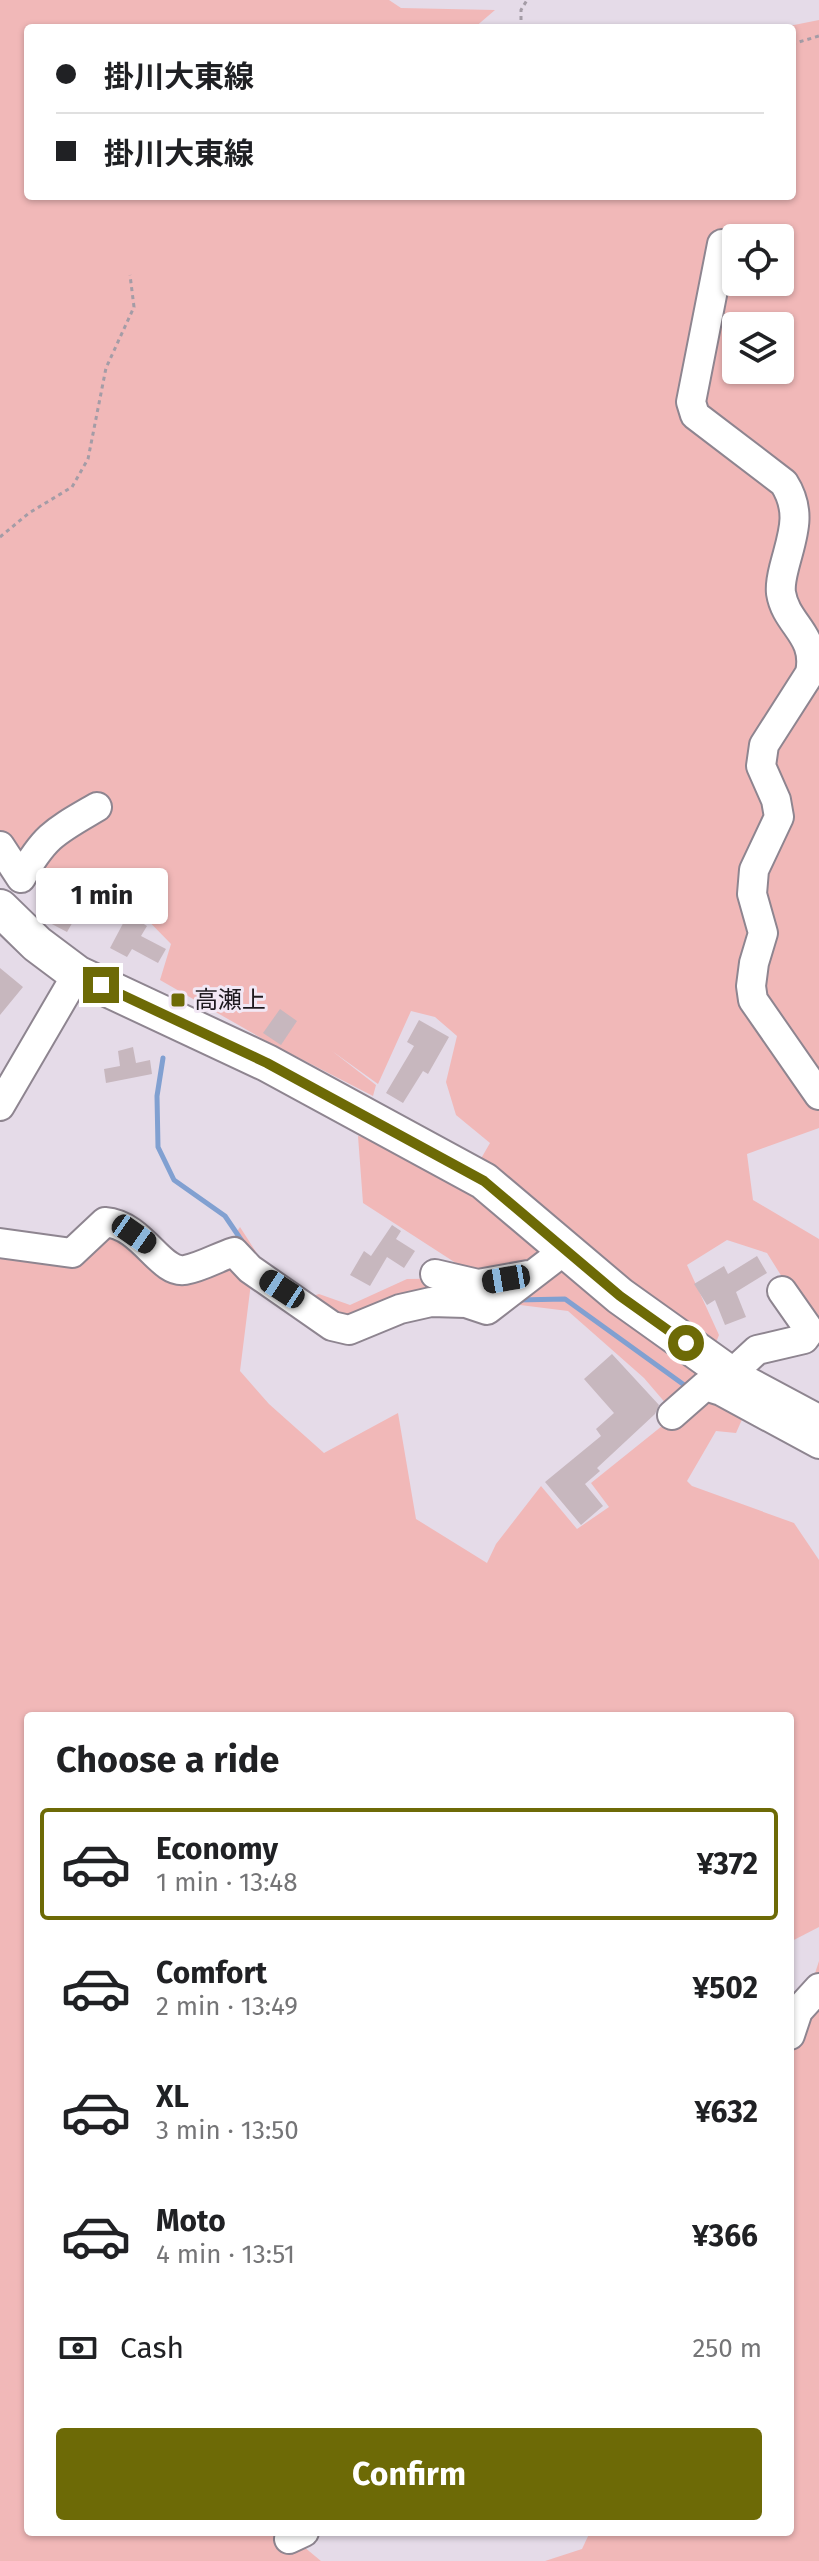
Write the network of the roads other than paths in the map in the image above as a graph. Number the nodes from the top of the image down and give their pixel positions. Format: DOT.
graph roads {
  1 [pos="722,244"];
  2 [pos="97,807"];
  3 [pos="0,846"];
  4 [pos="1,912"];
  5 [pos="77,974"];
  6 [pos="819,1095"];
  7 [pos="0,1106"];
  8 [pos="0,1243"];
  9 [pos="565,1250"];
  10 [pos="435,1274"];
  11 [pos="533,1275"];
  12 [pos="782,1291"];
  13 [pos="709,1386"];
  14 [pos="672,1415"];
  15 [pos="819,1424"];
  16 [pos="819,1444"];
  17 [pos="819,1988"];
  18 [pos="794,2023"];
  1 -- 6 [label="street"];
  2 -- 3 [label="street"];
  4 -- 5 [label="main road"];
  5 -- 7 [label="street"];
  5 -- 9 [label="main road"];
  8 -- 11 [label="street"];
  9 -- 11 [label="street"];
  9 -- 13 [label="main road"];
  10 -- 11 [label="street"];
  12 -- 13 [label="street"];
  13 -- 14 [label="street"];
  13 -- 15 [label="main road"];
  13 -- 16 [label="street"];
  17 -- 18 [label="street"];
}
